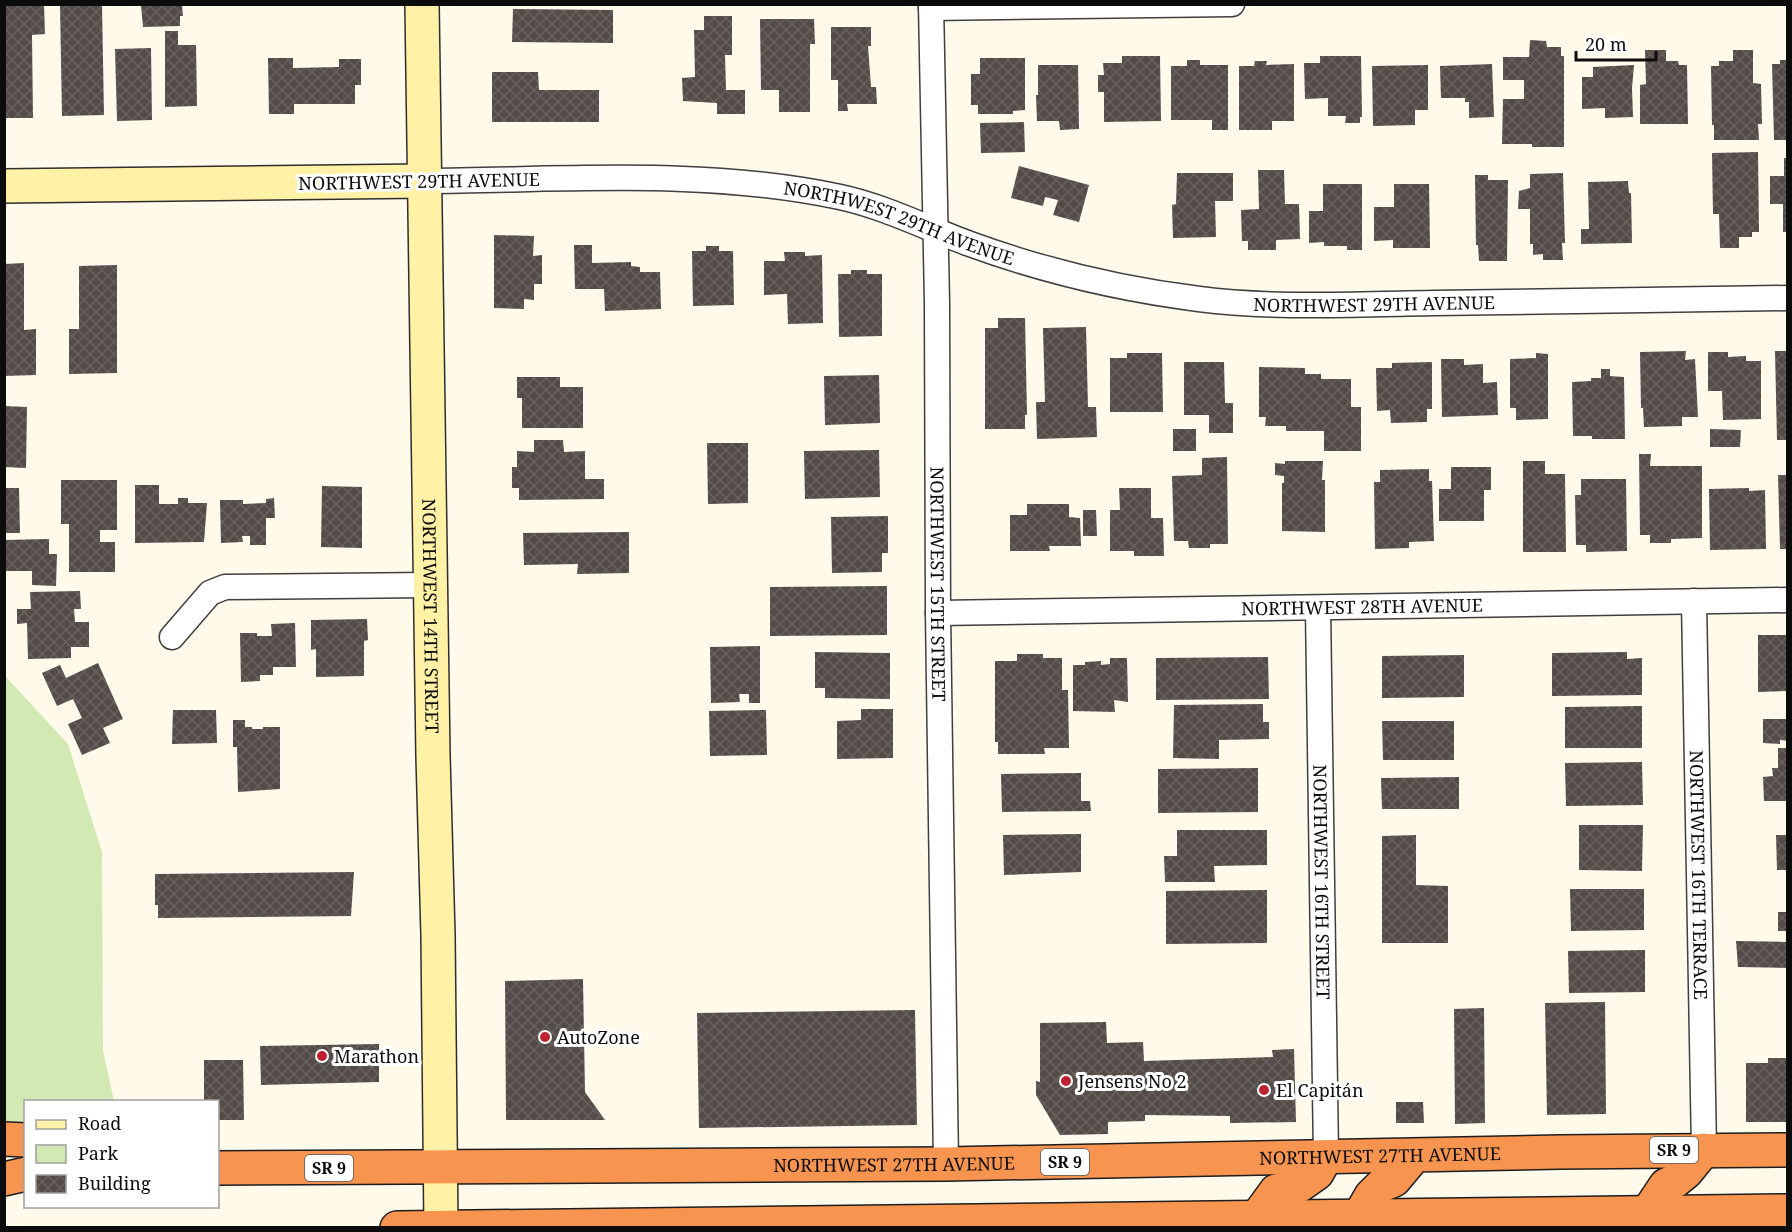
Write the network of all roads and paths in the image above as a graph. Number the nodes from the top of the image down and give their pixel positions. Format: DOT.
graph roads {
  1 [pos="422,4"];
  2 [pos="1232,4"];
  3 [pos="931,6"];
  4 [pos="425,181"];
  5 [pos="4,186"];
  6 [pos="935,230"];
  7 [pos="1788,298"];
  8 [pos="431,585"];
  9 [pos="1788,600"];
  10 [pos="1694,601"];
  11 [pos="1318,608"];
  12 [pos="938,612"];
  13 [pos="172,637"];
  14 [pos="4,1139"];
  15 [pos="24,1140"];
  16 [pos="1788,1149"];
  17 [pos="1704,1150"];
  18 [pos="1414,1156"];
  19 [pos="1326,1157"];
  20 [pos="946,1164"];
  21 [pos="441,1167"];
  22 [pos="219,1168"];
  23 [pos="24,1174"];
  24 [pos="4,1179"];
  25 [pos="1788,1211"];
  26 [pos="1647,1212"];
  27 [pos="1360,1215"];
  28 [pos="1257,1217"];
  29 [pos="397,1227"];
  30 [pos="441,1227"];
  1 -- 4 [label="street, NORTHWEST 14TH STREET"];
  2 -- 3 [label="street"];
  3 -- 6 [label="street, NORTHWEST 15TH STREET"];
  4 -- 5 [label="street, NORTHWEST 29TH AVENUE"];
  4 -- 6 [label="street, NORTHWEST 29TH AVENUE"];
  4 -- 8 [label="street, NORTHWEST 14TH STREET"];
  6 -- 7 [label="street, NORTHWEST 29TH AVENUE"];
  6 -- 12 [label="street, NORTHWEST 15TH STREET"];
  8 -- 13 [label="street"];
  8 -- 21 [label="street, NORTHWEST 14TH STREET"];
  9 -- 10 [label="street, NORTHWEST 28TH AVENUE"];
  10 -- 11 [label="street, NORTHWEST 28TH AVENUE"];
  10 -- 17 [label="street, NORTHWEST 16TH TERRACE"];
  11 -- 12 [label="street, NORTHWEST 28TH AVENUE"];
  11 -- 19 [label="street, NORTHWEST 16TH STREET"];
  12 -- 20 [label="street, NORTHWEST 15TH STREET"];
  14 -- 15 [label="highway"];
  16 -- 17 [label="highway, NORTHWEST 27TH AVENUE / SR 9"];
  17 -- 18 [label="highway, NORTHWEST 27TH AVENUE / SR 9"];
  17 -- 26 [label="highway"];
  18 -- 19 [label="highway, NORTHWEST 27TH AVENUE / SR 9"];
  18 -- 27 [label="highway"];
  19 -- 20 [label="highway, NORTHWEST 27TH AVENUE / SR 9"];
  19 -- 28 [label="highway"];
  20 -- 21 [label="highway, NORTHWEST 27TH AVENUE / SR 9"];
  21 -- 22 [label="highway, NORTHWEST 27TH AVENUE / SR 9"];
  21 -- 30 [label="street, NORTHWEST 14TH STREET"];
  23 -- 24 [label="highway"];
  25 -- 26 [label="highway"];
  26 -- 27 [label="highway"];
  27 -- 28 [label="highway"];
  28 -- 30 [label="highway"];
  29 -- 30 [label="highway"];
}
